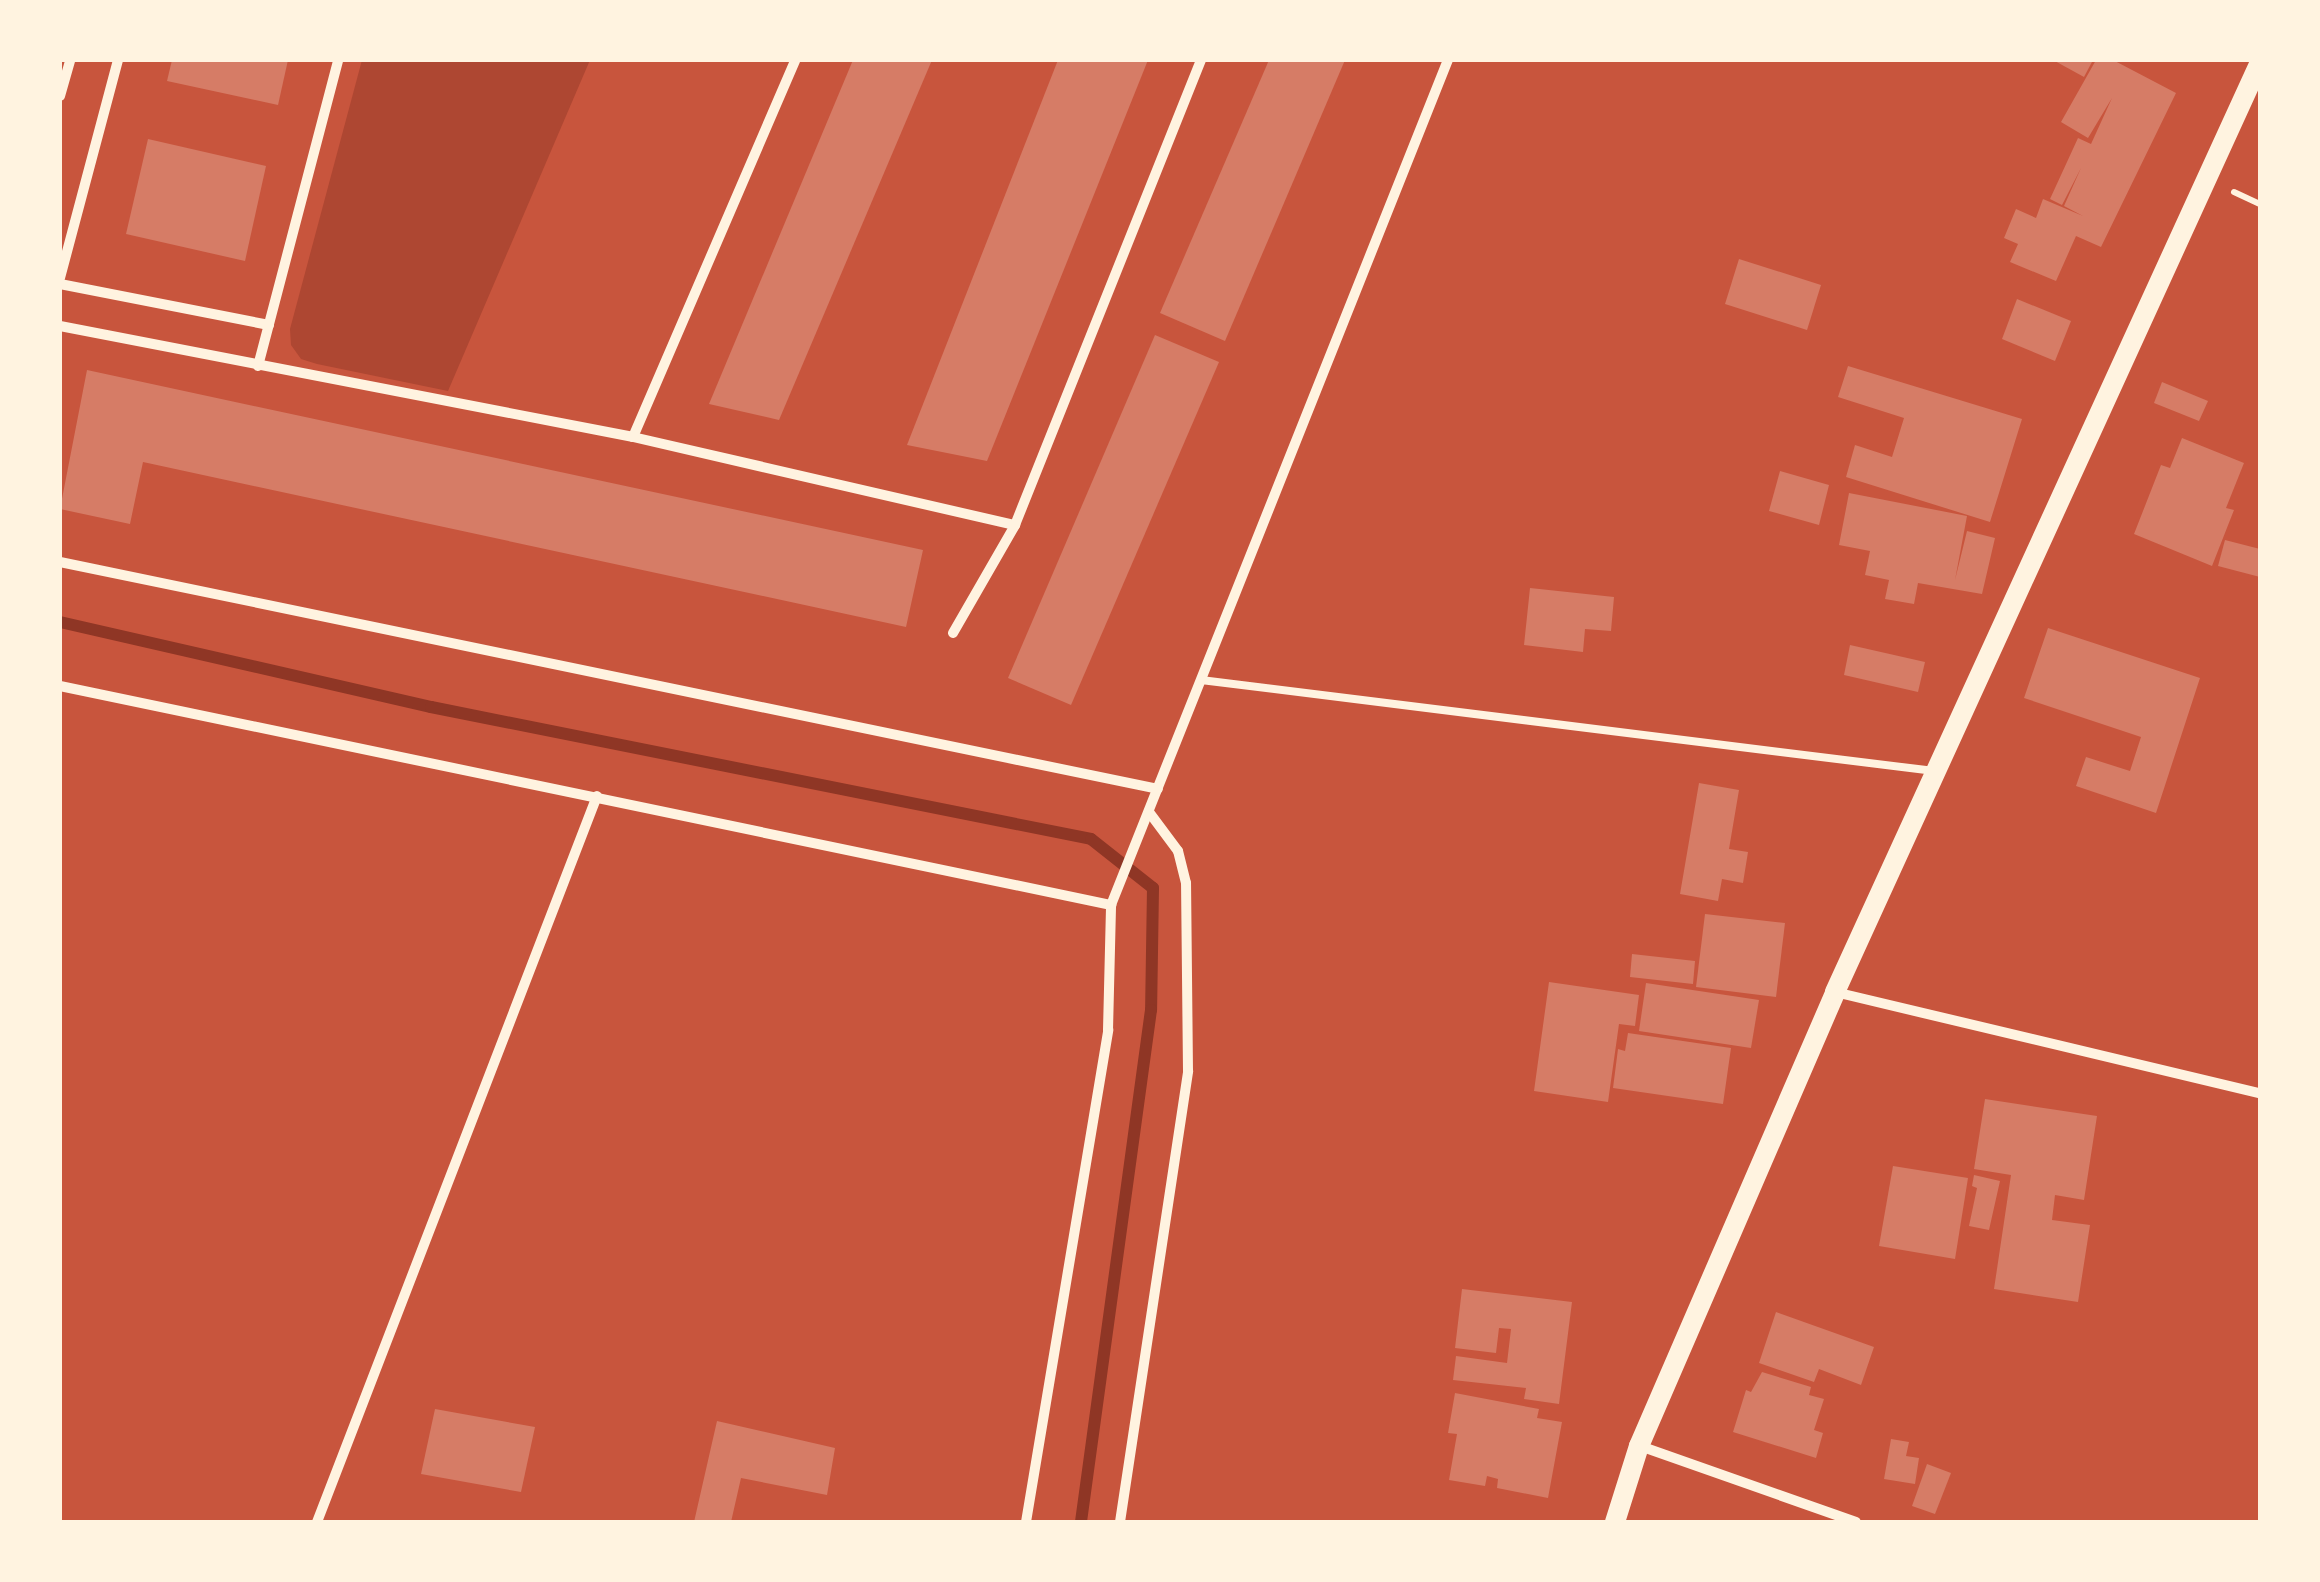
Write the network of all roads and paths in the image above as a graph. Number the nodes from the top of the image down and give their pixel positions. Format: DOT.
graph roads {
  1 [pos="70,60"];
  2 [pos="118,60"];
  3 [pos="338,60"];
  4 [pos="794,60"];
  5 [pos="1201,60"];
  6 [pos="1448,60"];
  7 [pos="2260,62"];
  8 [pos="60,96"];
  9 [pos="60,281"];
  10 [pos="269,325"];
  11 [pos="60,326"];
  12 [pos="258,366"];
  13 [pos="633,437"];
  14 [pos="1015,526"];
  15 [pos="60,562"];
  16 [pos="954,634"];
  17 [pos="1200,680"];
  18 [pos="60,686"];
  19 [pos="1939,771"];
  20 [pos="1158,789"];
  21 [pos="597,796"];
  22 [pos="1149,812"];
  23 [pos="1111,904"];
  24 [pos="1835,992"];
  25 [pos="2260,1093"];
  26 [pos="1639,1446"];
  27 [pos="317,1522"];
  28 [pos="1026,1522"];
  29 [pos="1120,1522"];
  30 [pos="1615,1522"];
  31 [pos="1856,1522"];
  1 -- 8 [label="street"];
  2 -- 9 [label="street"];
  3 -- 10 [label="street"];
  4 -- 13 [label="street"];
  5 -- 14 [label="street"];
  6 -- 17 [label="street"];
  7 -- 19 [label="main road"];
  9 -- 10 [label="street"];
  10 -- 12 [label="street"];
  11 -- 12 [label="street"];
  12 -- 13 [label="street"];
  13 -- 14 [label="street"];
  14 -- 16 [label="street"];
  15 -- 20 [label="street"];
  17 -- 19 [label="lane"];
  17 -- 20 [label="street"];
  18 -- 21 [label="street"];
  19 -- 24 [label="main road"];
  20 -- 22 [label="street"];
  21 -- 23 [label="street"];
  21 -- 27 [label="street"];
  22 -- 23 [label="street"];
  22 -- 29 [label="street"];
  23 -- 28 [label="street"];
  24 -- 25 [label="street"];
  24 -- 26 [label="main road"];
  26 -- 30 [label="main road"];
  26 -- 31 [label="street"];
}
